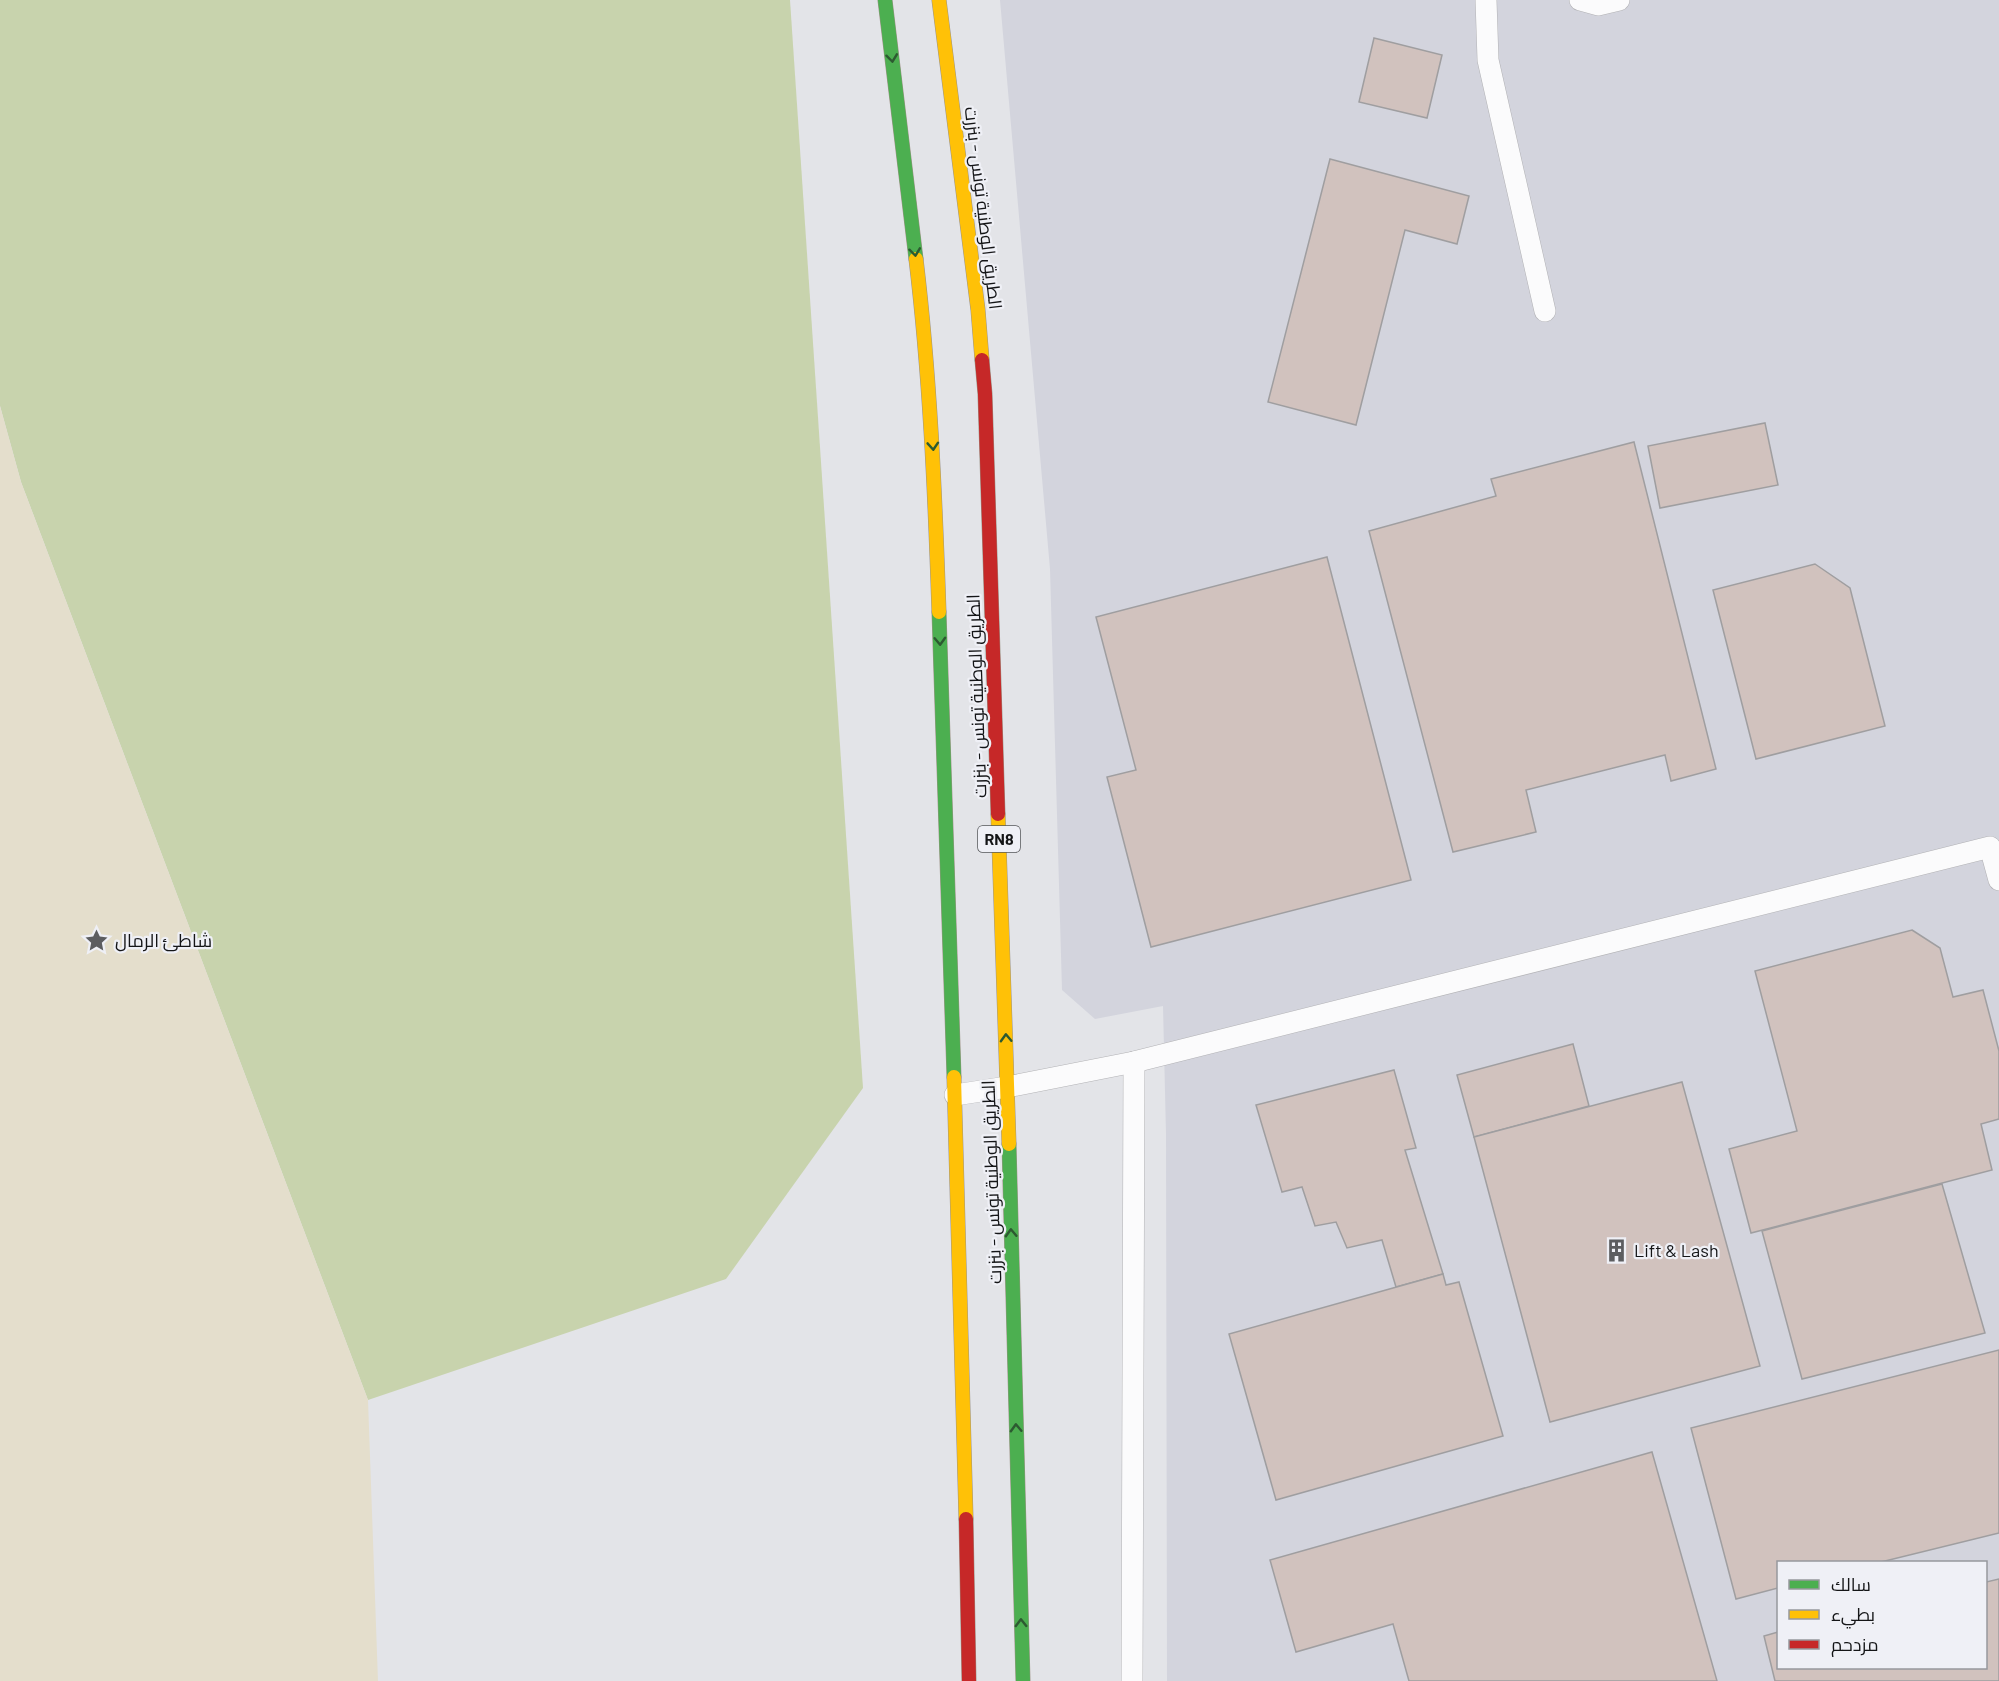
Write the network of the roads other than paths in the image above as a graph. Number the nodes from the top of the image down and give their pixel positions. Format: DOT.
graph roads {
  1 [pos="885,0"];
  2 [pos="939,0"];
  3 [pos="1486,0"];
  4 [pos="1580,0"];
  5 [pos="1619,0"];
  6 [pos="1545,311"];
  7 [pos="1999,880"];
  8 [pos="1134,1062"];
  9 [pos="1007,1087"];
  10 [pos="955,1095"];
  11 [pos="969,1681"];
  12 [pos="1023,1681"];
  13 [pos="1132,1681"];
  1 -- 10 [label="main road, الطريق الوطنية تونس - بنزرت, one-way"];
  9 -- 2 [label="main road, الطريق الوطنية تونس - بنزرت / RN8, one-way"];
  3 -- 6 [label="lane"];
  4 -- 5 [label="lane"];
  7 -- 8 [label="lane"];
  8 -- 9 [label="lane"];
  8 -- 13 [label="lane"];
  9 -- 10 [label="lane"];
  12 -- 9 [label="main road, الطريق الوطنية تونس - بنزرت / RN8, one-way"];
  10 -- 11 [label="main road, الطريق الوطنية تونس - بنزرت"];
}
